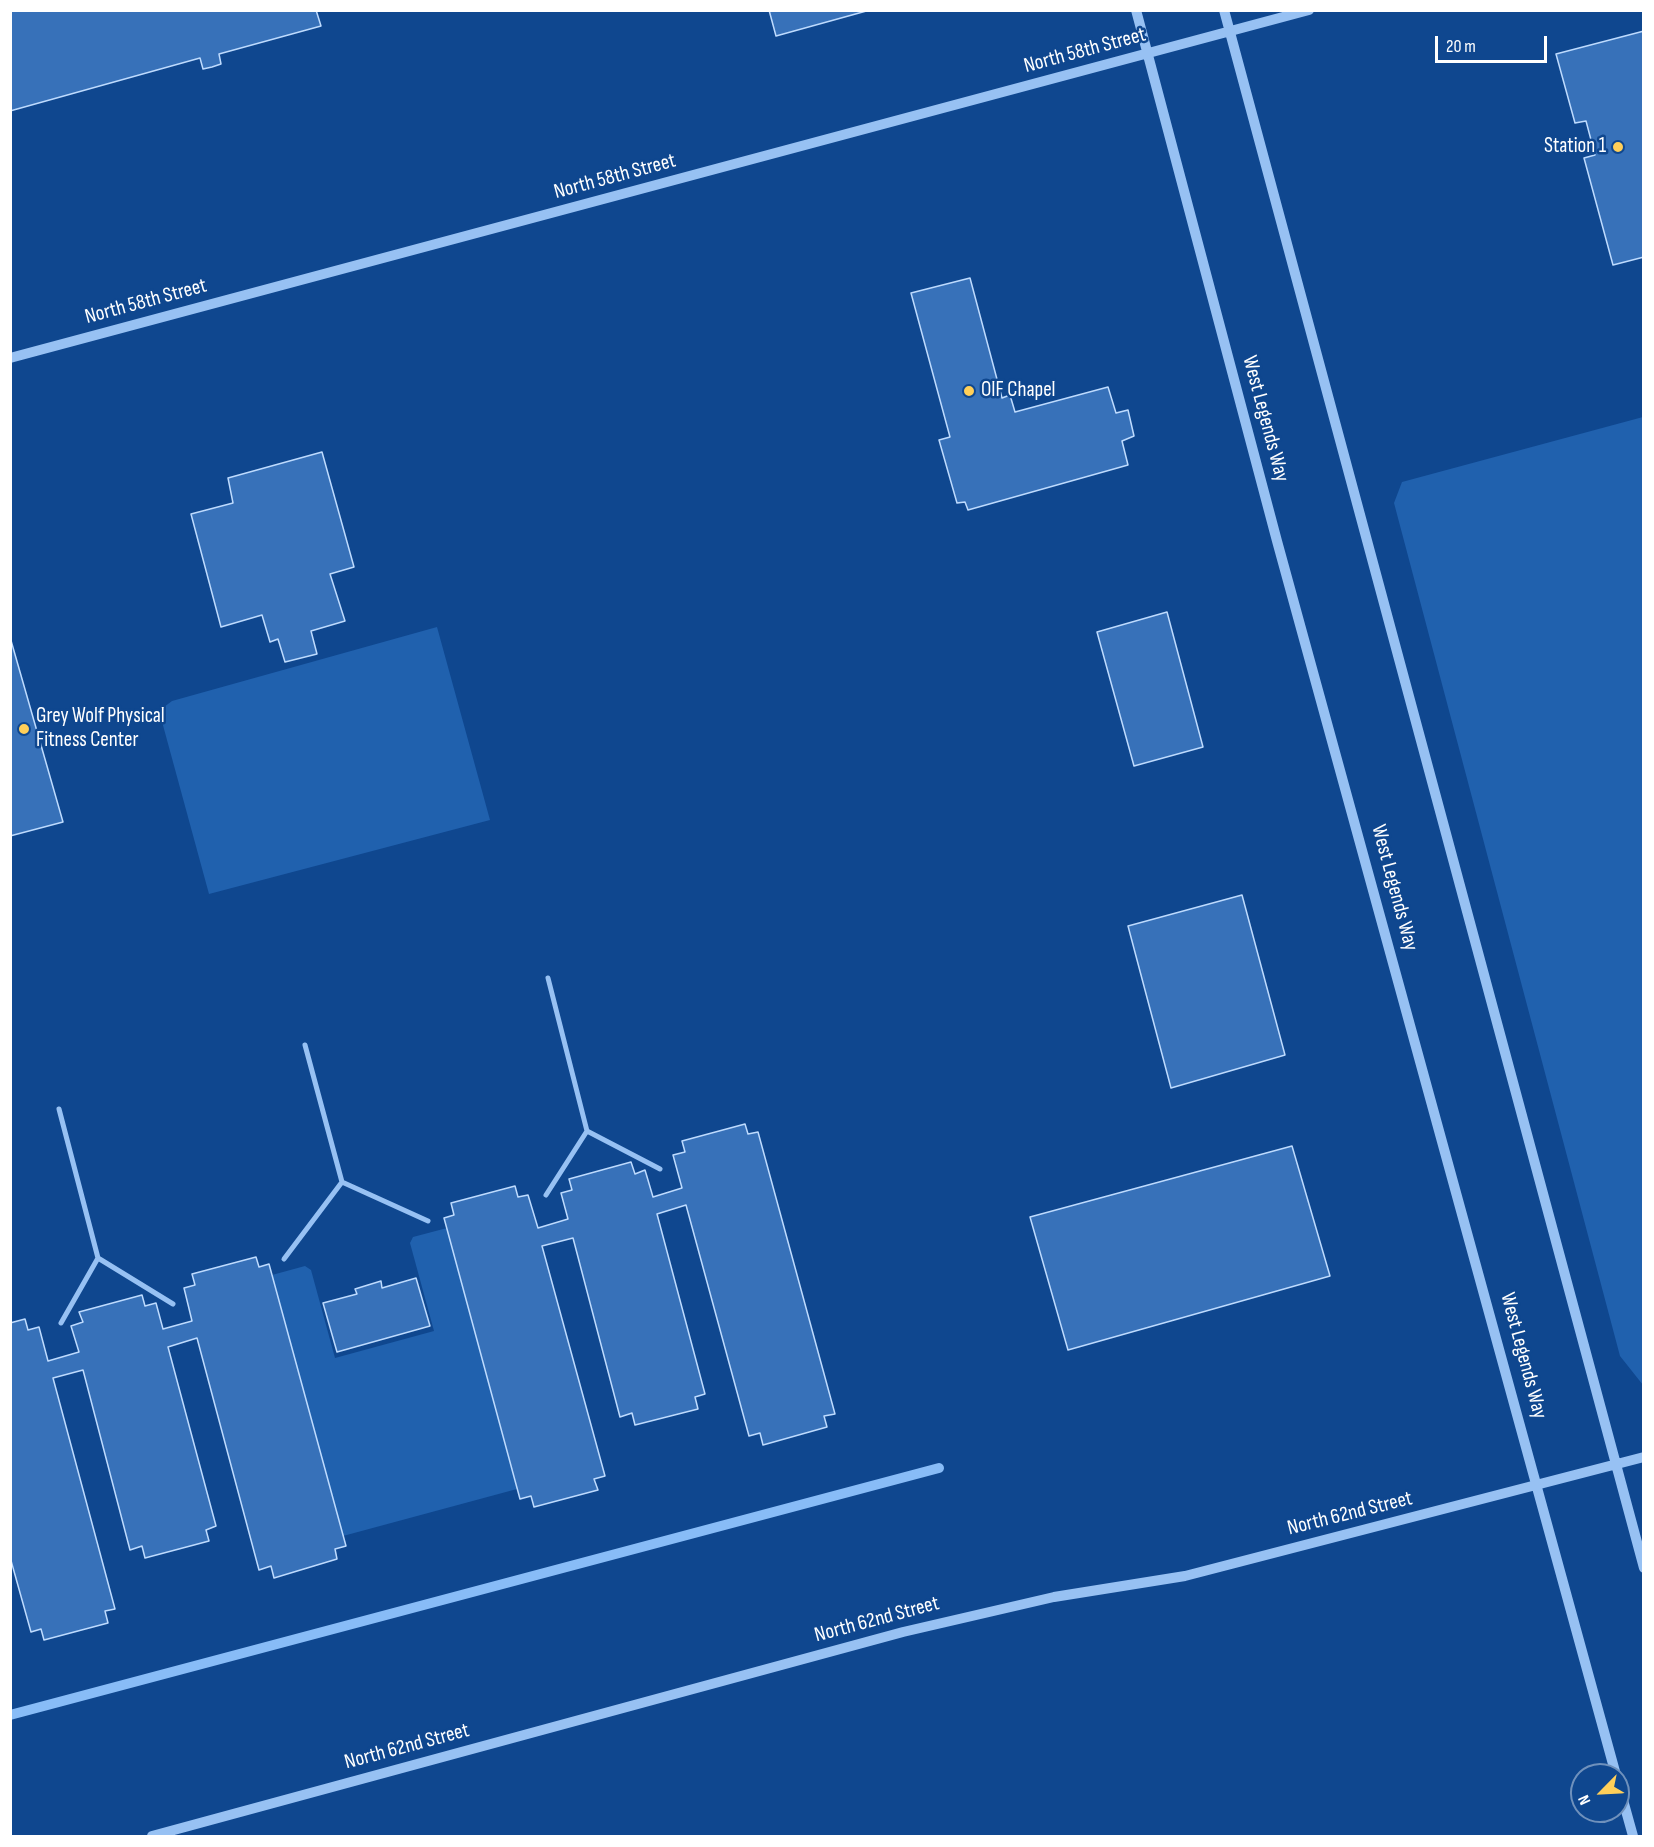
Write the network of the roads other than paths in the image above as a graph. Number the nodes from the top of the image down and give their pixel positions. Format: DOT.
graph roads {
  1 [pos="1136,10"];
  2 [pos="1224,10"];
  3 [pos="1309,10"];
  4 [pos="1230,33"];
  5 [pos="1147,55"];
  6 [pos="10,358"];
  7 [pos="548,978"];
  8 [pos="305,1045"];
  9 [pos="59,1109"];
  10 [pos="587,1131"];
  11 [pos="660,1169"];
  12 [pos="342,1182"];
  13 [pos="546,1195"];
  14 [pos="428,1221"];
  15 [pos="98,1258"];
  16 [pos="284,1259"];
  17 [pos="173,1304"];
  18 [pos="61,1323"];
  19 [pos="1644,1456"];
  20 [pos="1616,1464"];
  21 [pos="1538,1486"];
  22 [pos="1644,1568"];
  23 [pos="1613,1763"];
  24 [pos="152,1836"];
  1 -- 5 [label="street, West Legends Way"];
  2 -- 4 [label="street"];
  3 -- 4 [label="street, North 58th Street"];
  4 -- 5 [label="street, North 58th Street"];
  4 -- 20 [label="street"];
  5 -- 6 [label="street, North 58th Street"];
  5 -- 21 [label="street, West Legends Way"];
  7 -- 10 [label="street"];
  8 -- 12 [label="street"];
  9 -- 15 [label="street"];
  10 -- 11 [label="street"];
  10 -- 13 [label="street"];
  12 -- 14 [label="street"];
  12 -- 16 [label="street"];
  15 -- 17 [label="street"];
  15 -- 18 [label="street"];
  19 -- 20 [label="street, North 62nd Street"];
  20 -- 21 [label="street, North 62nd Street"];
  20 -- 22 [label="street"];
  21 -- 23 [label="street, West Legends Way"];
  21 -- 24 [label="street, North 62nd Street"];
}
